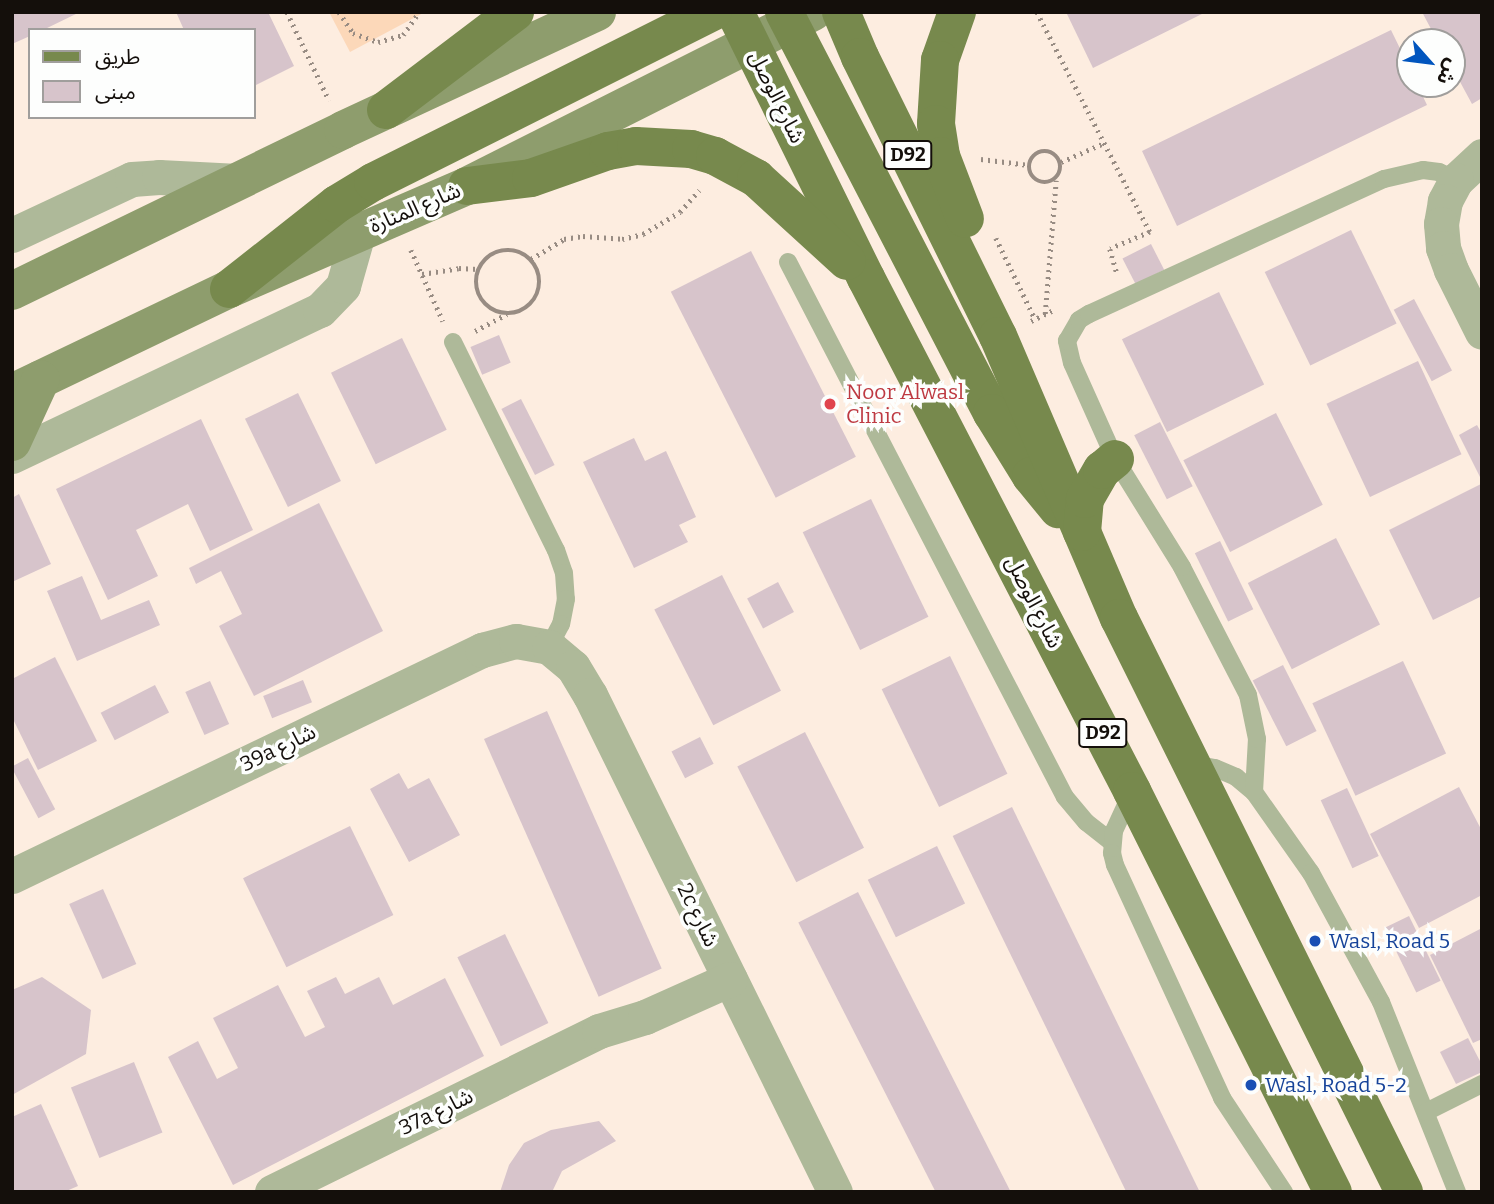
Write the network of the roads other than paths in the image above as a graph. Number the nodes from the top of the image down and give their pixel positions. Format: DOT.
graph roads {
  1 [pos="515,12"];
  2 [pos="597,12"];
  3 [pos="841,12"];
  4 [pos="957,12"];
  5 [pos="795,16"];
  6 [pos="696,18"];
  7 [pos="743,28"];
  8 [pos="812,66"];
  9 [pos="772,87"];
  10 [pos="386,110"];
  11 [pos="1473,164"];
  12 [pos="238,181"];
  13 [pos="467,186"];
  14 [pos="358,233"];
  15 [pos="12,235"];
  16 [pos="788,262"];
  17 [pos="866,278"];
  18 [pos="229,289"];
  19 [pos="12,291"];
  20 [pos="977,296"];
  21 [pos="1482,332"];
  22 [pos="453,342"];
  23 [pos="27,386"];
  24 [pos="12,442"];
  25 [pos="12,456"];
  26 [pos="1115,459"];
  27 [pos="1082,532"];
  28 [pos="549,647"];
  29 [pos="1191,764"];
  30 [pos="1132,791"];
  31 [pos="1254,792"];
  32 [pos="1112,842"];
  33 [pos="12,876"];
  34 [pos="724,969"];
  35 [pos="1482,1084"];
  36 [pos="1426,1112"];
  37 [pos="272,1192"];
  38 [pos="835,1192"];
  39 [pos="1284,1192"];
  40 [pos="1333,1192"];
  41 [pos="1404,1192"];
  42 [pos="1457,1192"];
  1 -- 10 [label="main road"];
  2 -- 10 [label="main road"];
  3 -- 20 [label="main road, D92"];
  4 -- 20 [label="main road"];
  5 -- 7 [label="main road, شارع المنارة"];
  5 -- 8 [label="main road"];
  6 -- 18 [label="main road"];
  7 -- 9 [label="main road, شارع الوصل / D92"];
  7 -- 13 [label="main road, شارع المنارة"];
  8 -- 9 [label="main road"];
  8 -- 27 [label="main road"];
  9 -- 17 [label="main road, شارع الوصل / D92"];
  10 -- 12 [label="main road"];
  11 -- 21 [label="street"];
  11 -- 26 [label="lane"];
  12 -- 15 [label="street"];
  12 -- 19 [label="main road"];
  13 -- 14 [label="main road, شارع المنارة"];
  13 -- 17 [label="main road"];
  14 -- 18 [label="main road, شارع المنارة"];
  14 -- 25 [label="street"];
  16 -- 32 [label="lane"];
  17 -- 30 [label="main road, شارع الوصل / D92"];
  18 -- 23 [label="main road, شارع المنارة"];
  20 -- 27 [label="main road, D92"];
  22 -- 28 [label="lane"];
  23 -- 24 [label="main road"];
  26 -- 27 [label="main road"];
  26 -- 31 [label="lane"];
  27 -- 29 [label="main road, D92"];
  28 -- 33 [label="street, 39a شارع"];
  28 -- 34 [label="street, 2c شارع"];
  29 -- 31 [label="lane"];
  29 -- 41 [label="main road, D92"];
  30 -- 32 [label="lane"];
  30 -- 40 [label="main road, شارع الوصل / D92"];
  31 -- 36 [label="lane"];
  32 -- 39 [label="lane"];
  34 -- 37 [label="street, 37a شارع"];
  34 -- 38 [label="street, 2c شارع"];
  35 -- 36 [label="lane"];
  36 -- 42 [label="lane"];
}
